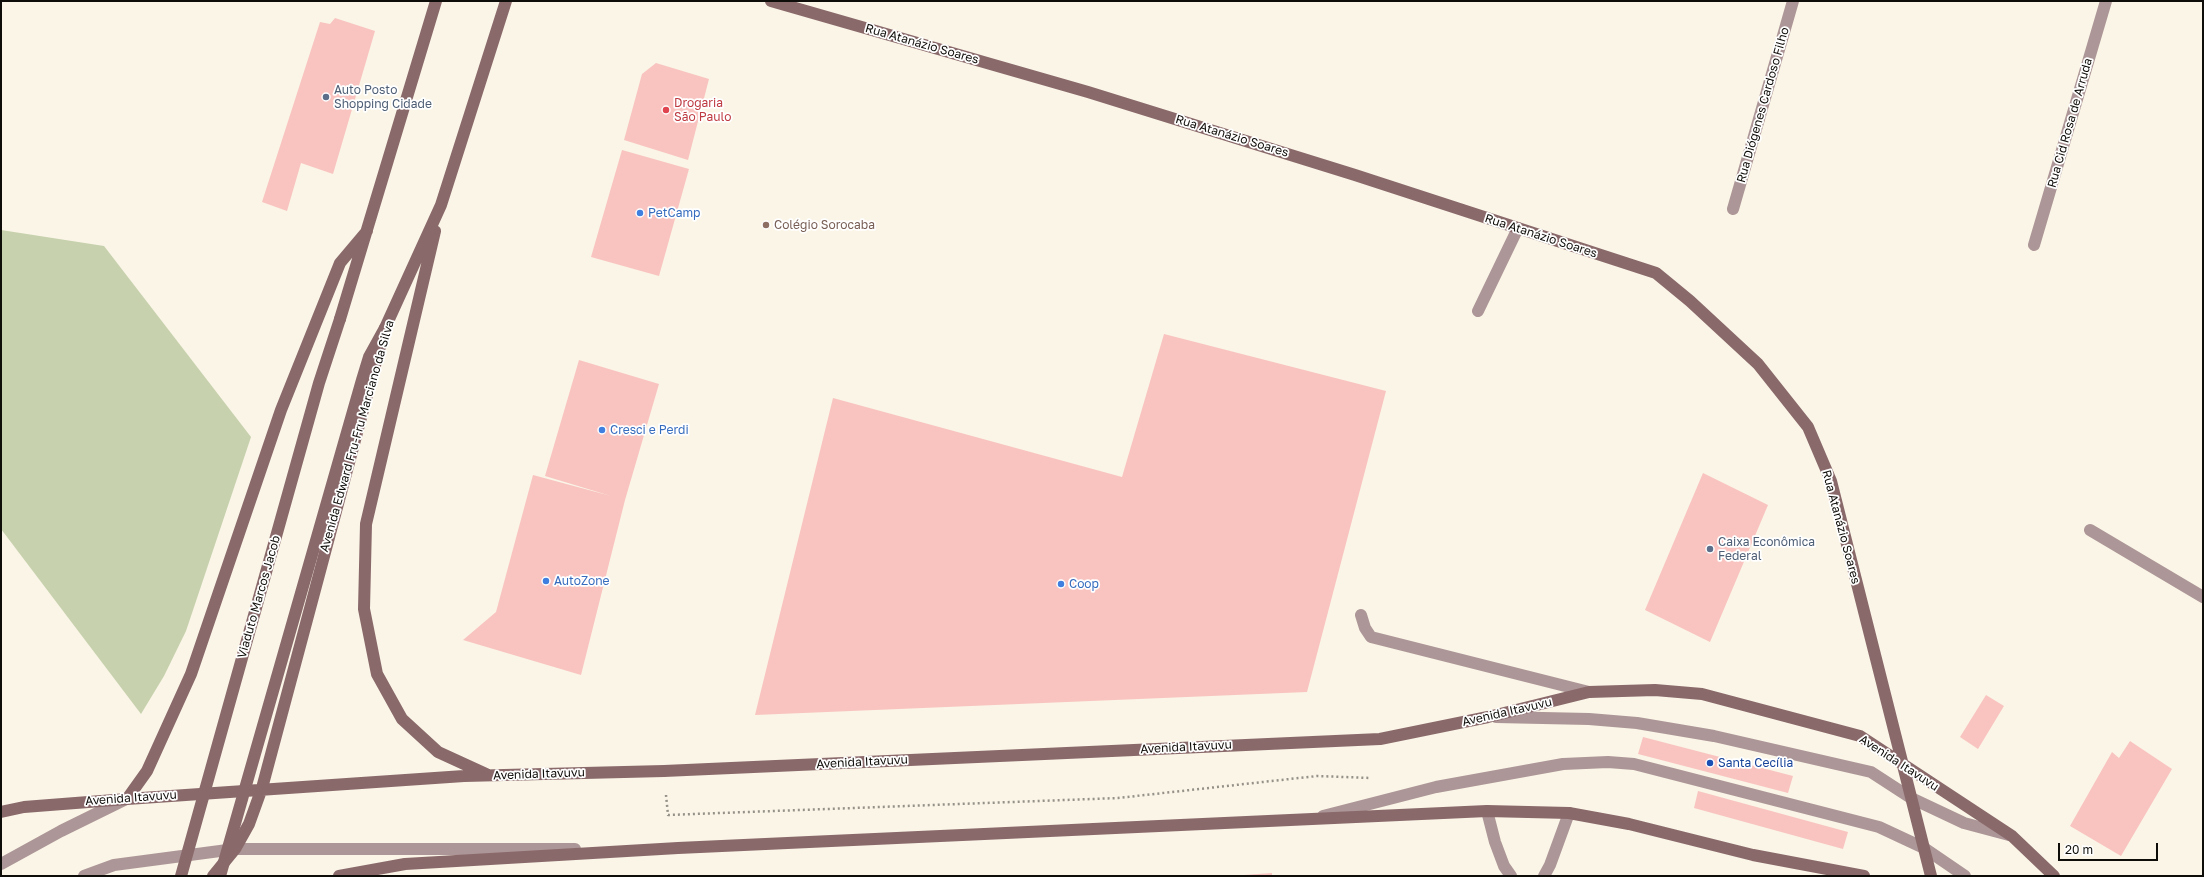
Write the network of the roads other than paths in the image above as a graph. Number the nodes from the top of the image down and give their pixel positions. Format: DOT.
graph roads {
  1 [pos="436,1"];
  2 [pos="506,1"];
  3 [pos="771,1"];
  4 [pos="1793,1"];
  5 [pos="2106,1"];
  6 [pos="441,205"];
  7 [pos="1733,209"];
  8 [pos="1518,228"];
  9 [pos="367,231"];
  10 [pos="2034,245"];
  11 [pos="1478,312"];
  12 [pos="385,328"];
  13 [pos="2090,530"];
  14 [pos="2203,597"];
  15 [pos="1361,615"];
  16 [pos="1589,692"];
  17 [pos="1488,717"];
  18 [pos="1901,762"];
  19 [pos="489,775"];
  20 [pos="262,788"];
  21 [pos="1911,798"];
  22 [pos="127,799"];
  23 [pos="1487,811"];
  24 [pos="1,812"];
  25 [pos="1569,813"];
  26 [pos="1305,820"];
  27 [pos="2012,836"];
  28 [pos="678,848"];
  29 [pos="1924,848"];
  30 [pos="235,849"];
  31 [pos="1,864"];
  32 [pos="84,876"];
  33 [pos="181,876"];
  34 [pos="213,876"];
  35 [pos="220,876"];
  36 [pos="339,876"];
  37 [pos="1511,876"];
  38 [pos="1544,876"];
  39 [pos="1864,876"];
  40 [pos="1932,876"];
  41 [pos="1965,876"];
  42 [pos="2054,876"];
  1 -- 9 [label="main road"];
  2 -- 6 [label="main road, Avenida Edward Fru-Fru Marciano da Silva"];
  3 -- 8 [label="main road, Rua Atanázio Soares"];
  4 -- 7 [label="street, Rua Diógenes Cardoso Filho"];
  5 -- 10 [label="street, Rua Cid Rosa de Arruda"];
  6 -- 12 [label="main road, Avenida Edward Fru-Fru Marciano da Silva"];
  6 -- 19 [label="main road"];
  8 -- 11 [label="street"];
  8 -- 18 [label="main road, Rua Atanázio Soares"];
  9 -- 22 [label="main road"];
  9 -- 33 [label="main road, Viaduto Marcos Jacob, bridge"];
  12 -- 20 [label="main road, Avenida Edward Fru-Fru Marciano da Silva"];
  12 -- 35 [label="main road, bridge"];
  13 -- 14 [label="street"];
  15 -- 16 [label="street"];
  16 -- 17 [label="main road, Avenida Itavuvu"];
  16 -- 18 [label="main road, Avenida Itavuvu"];
  17 -- 19 [label="main road, Avenida Itavuvu"];
  17 -- 21 [label="street"];
  18 -- 21 [label="main road, Rua Atanázio Soares"];
  18 -- 27 [label="main road, Avenida Itavuvu"];
  19 -- 20 [label="main road, Avenida Itavuvu"];
  20 -- 22 [label="main road, Avenida Itavuvu"];
  20 -- 30 [label="main road"];
  21 -- 27 [label="street"];
  21 -- 29 [label="main road, Rua Atanázio Soares"];
  22 -- 24 [label="main road, Avenida Itavuvu"];
  22 -- 31 [label="street"];
  23 -- 25 [label="main road"];
  23 -- 26 [label="main road"];
  23 -- 37 [label="street"];
  25 -- 38 [label="street"];
  25 -- 39 [label="main road"];
  26 -- 28 [label="main road"];
  26 -- 29 [label="street"];
  27 -- 42 [label="main road, Avenida Itavuvu"];
  28 -- 30 [label="street"];
  28 -- 36 [label="main road"];
  29 -- 40 [label="main road, Rua Atanázio Soares"];
  29 -- 41 [label="street"];
  30 -- 32 [label="street"];
  30 -- 34 [label="main road"];
}
